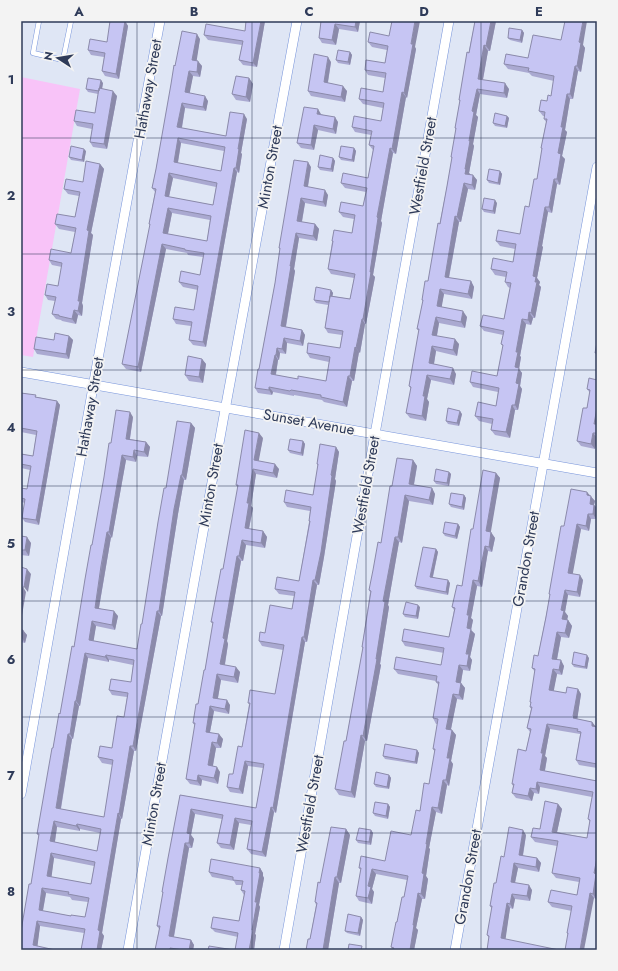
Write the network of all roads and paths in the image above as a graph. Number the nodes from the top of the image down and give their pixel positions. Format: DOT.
graph roads {
  1 [pos="39,21"];
  2 [pos="71,21"];
  3 [pos="160,21"];
  4 [pos="297,21"];
  5 [pos="449,21"];
  6 [pos="597,167"];
  7 [pos="21,372"];
  8 [pos="94,384"];
  9 [pos="226,407"];
  10 [pos="374,434"];
  11 [pos="543,464"];
  12 [pos="597,473"];
  13 [pos="21,794"];
  14 [pos="128,950"];
  15 [pos="284,950"];
  16 [pos="455,950"];
  1 -- 2 [label="lane"];
  3 -- 8 [label="street, Hathaway Street"];
  4 -- 9 [label="street, Minton Street"];
  5 -- 10 [label="street, Westfield Street"];
  6 -- 11 [label="street, Grandon Street"];
  7 -- 8 [label="street, Sunset Avenue"];
  8 -- 9 [label="street, Sunset Avenue"];
  8 -- 13 [label="street, Hathaway Street"];
  9 -- 10 [label="street, Sunset Avenue"];
  9 -- 14 [label="street, Minton Street"];
  10 -- 11 [label="street, Sunset Avenue"];
  10 -- 15 [label="street, Westfield Street"];
  11 -- 12 [label="street, Sunset Avenue"];
  11 -- 16 [label="street, Grandon Street"];
}
